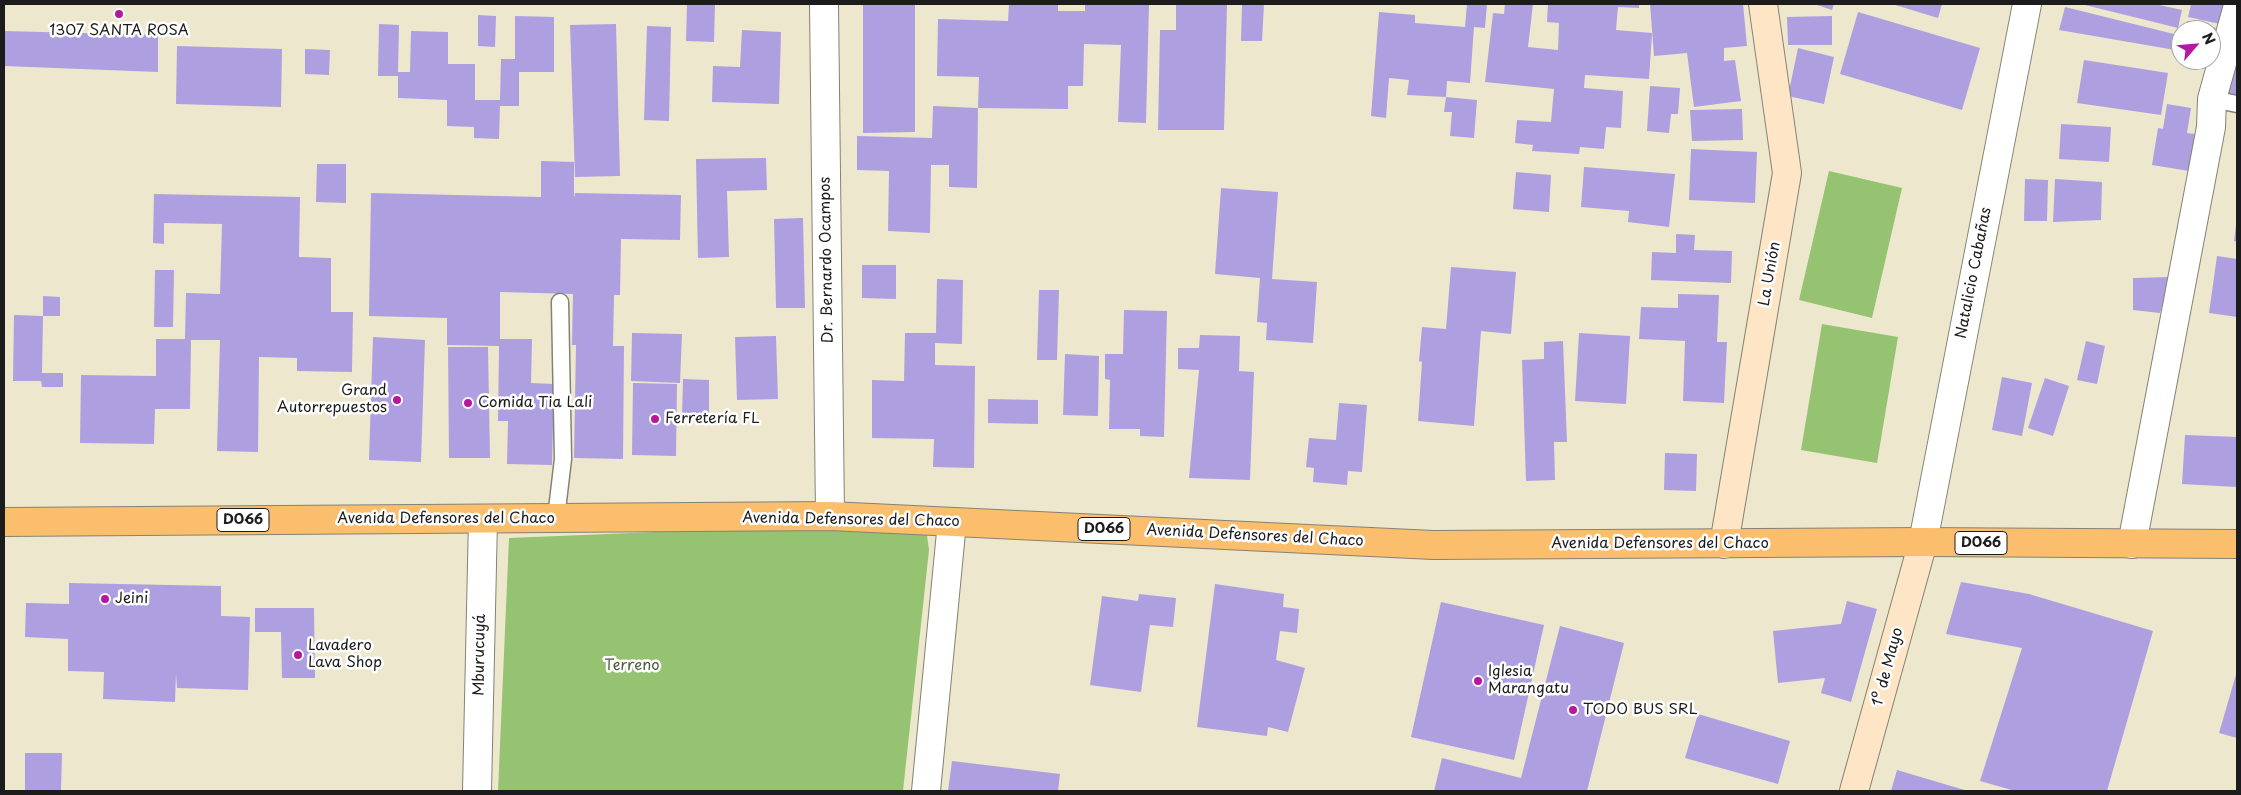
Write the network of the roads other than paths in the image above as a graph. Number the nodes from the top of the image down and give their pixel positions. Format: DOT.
graph roads {
  1 [pos="824,4"];
  2 [pos="1763,4"];
  3 [pos="2027,4"];
  4 [pos="2237,9"];
  5 [pos="2225,102"];
  6 [pos="560,302"];
  7 [pos="830,516"];
  8 [pos="556,518"];
  9 [pos="483,519"];
  10 [pos="4,522"];
  11 [pos="952,522"];
  12 [pos="1923,542"];
  13 [pos="1724,544"];
  14 [pos="2132,544"];
  15 [pos="2237,544"];
  16 [pos="477,791"];
  17 [pos="926,791"];
  18 [pos="1854,791"];
  1 -- 7 [label="street, Dr. Bernardo Ocampos"];
  2 -- 13 [label="street, La Unión"];
  3 -- 12 [label="street, Natalicio Cabañas"];
  4 -- 5 [label="street"];
  5 -- 14 [label="street"];
  6 -- 8 [label="lane"];
  7 -- 8 [label="main road, Avenida Defensores del Chaco / D066"];
  7 -- 11 [label="main road, Avenida Defensores del Chaco / D066"];
  8 -- 9 [label="main road, Avenida Defensores del Chaco / D066"];
  9 -- 10 [label="main road, Avenida Defensores del Chaco / D066"];
  9 -- 16 [label="street, Mburucuyá"];
  11 -- 13 [label="main road, Avenida Defensores del Chaco / D066"];
  11 -- 17 [label="street"];
  12 -- 13 [label="main road, Avenida Defensores del Chaco / D066"];
  12 -- 14 [label="main road, Avenida Defensores del Chaco / D066"];
  12 -- 18 [label="street, 1º de Mayo"];
  14 -- 15 [label="main road, Avenida Defensores del Chaco / D066"];
}
